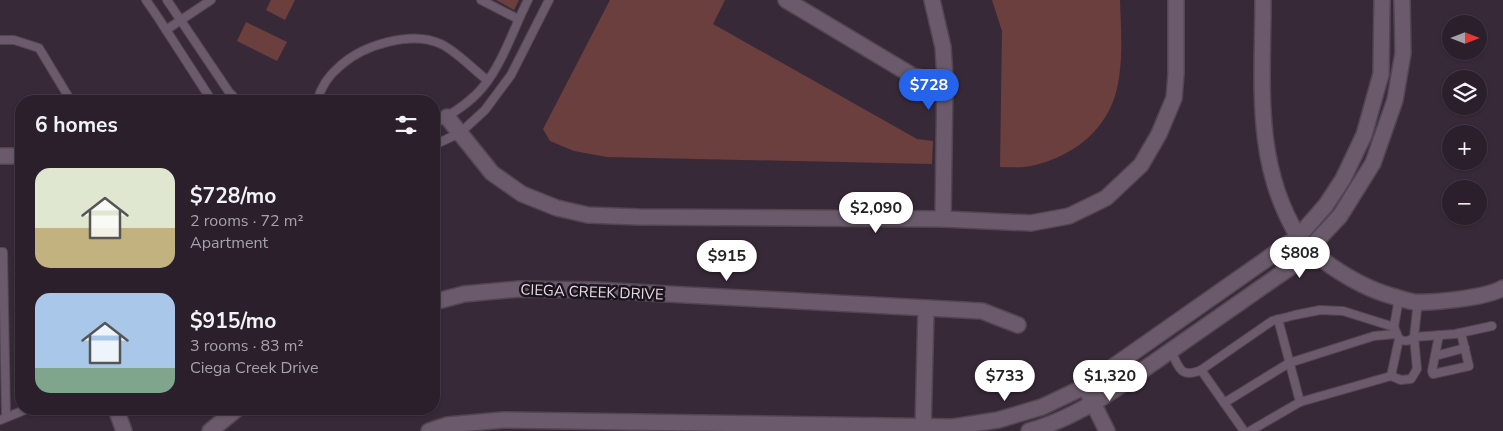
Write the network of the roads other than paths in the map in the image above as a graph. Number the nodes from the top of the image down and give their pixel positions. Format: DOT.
graph roads {
  1 [pos="146,0"];
  2 [pos="167,0"];
  3 [pos="210,0"];
  4 [pos="481,0"];
  5 [pos="528,0"];
  6 [pos="549,0"];
  7 [pos="786,0"];
  8 [pos="932,0"];
  9 [pos="1176,0"];
  10 [pos="1263,0"];
  11 [pos="1382,0"];
  12 [pos="1402,0"];
  13 [pos="518,19"];
  14 [pos="180,21"];
  15 [pos="166,30"];
  16 [pos="0,40"];
  17 [pos="945,78"];
  18 [pos="488,80"];
  19 [pos="67,95"];
  20 [pos="208,95"];
  21 [pos="232,95"];
  22 [pos="320,95"];
  23 [pos="440,120"];
  24 [pos="460,134"];
  25 [pos="440,143"];
  26 [pos="0,156"];
  27 [pos="15,156"];
  28 [pos="943,219"];
  29 [pos="1298,237"];
  30 [pos="1310,248"];
  31 [pos="0,252"];
  32 [pos="1503,288"];
  33 [pos="1399,298"];
  34 [pos="440,300"];
  35 [pos="1418,301"];
  36 [pos="926,308"];
  37 [pos="1278,319"];
  38 [pos="1018,324"];
  39 [pos="1492,326"];
  40 [pos="1461,332"];
  41 [pos="1396,333"];
  42 [pos="1439,335"];
  43 [pos="1414,337"];
  44 [pos="1465,348"];
  45 [pos="1171,351"];
  46 [pos="1435,356"];
  47 [pos="1290,363"];
  48 [pos="1201,370"];
  49 [pos="1391,376"];
  50 [pos="1084,387"];
  51 [pos="1300,402"];
  52 [pos="1224,403"];
  53 [pos="1094,404"];
  54 [pos="15,414"];
  55 [pos="118,415"];
  56 [pos="230,415"];
  57 [pos="3,419"];
  58 [pos="923,429"];
  59 [pos="124,431"];
  60 [pos="210,431"];
  61 [pos="429,431"];
  62 [pos="1029,431"];
  63 [pos="1107,431"];
  64 [pos="1244,431"];
  65 [pos="1250,431"];
  1 -- 15 [label="lane"];
  2 -- 14 [label="lane"];
  3 -- 14 [label="lane"];
  4 -- 13 [label="lane"];
  5 -- 13 [label="lane"];
  6 -- 24 [label="lane"];
  7 -- 17 [label="street"];
  8 -- 17 [label="street"];
  9 -- 28 [label="street"];
  10 -- 29 [label="street"];
  11 -- 29 [label="street"];
  12 -- 30 [label="street"];
  13 -- 18 [label="lane"];
  14 -- 15 [label="lane"];
  14 -- 21 [label="lane"];
  15 -- 20 [label="lane"];
  16 -- 19 [label="lane"];
  17 -- 28 [label="street"];
  18 -- 22 [label="lane"];
  18 -- 23 [label="lane"];
  23 -- 24 [label="street"];
  24 -- 25 [label="lane"];
  24 -- 28 [label="street"];
  26 -- 27 [label="street"];
  29 -- 30 [label="street"];
  29 -- 50 [label="street"];
  30 -- 33 [label="street"];
  30 -- 45 [label="street"];
  31 -- 57 [label="lane"];
  32 -- 35 [label="street"];
  33 -- 35 [label="street"];
  33 -- 41 [label="lane"];
  34 -- 36 [label="street, CIEGA CREEK DRIVE"];
  35 -- 43 [label="lane"];
  36 -- 38 [label="street, CIEGA CREEK DRIVE"];
  36 -- 58 [label="street"];
  37 -- 41 [label="lane"];
  37 -- 47 [label="lane"];
  37 -- 48 [label="lane"];
  39 -- 40 [label="lane"];
  40 -- 42 [label="lane"];
  40 -- 44 [label="lane"];
  41 -- 43 [label="lane"];
  41 -- 47 [label="lane"];
  41 -- 49 [label="lane"];
  42 -- 43 [label="lane"];
  42 -- 46 [label="lane"];
  43 -- 49 [label="lane"];
  44 -- 46 [label="lane"];
  44 -- 46 [label="lane"];
  45 -- 48 [label="lane"];
  45 -- 53 [label="street"];
  47 -- 51 [label="lane"];
  47 -- 52 [label="lane"];
  48 -- 52 [label="lane"];
  49 -- 51 [label="lane"];
  50 -- 53 [label="street"];
  50 -- 58 [label="street"];
  51 -- 65 [label="lane"];
  52 -- 64 [label="lane"];
  53 -- 62 [label="street"];
  53 -- 63 [label="street"];
  54 -- 57 [label="lane"];
  55 -- 59 [label="street"];
  56 -- 60 [label="street"];
  58 -- 61 [label="street"];
}
